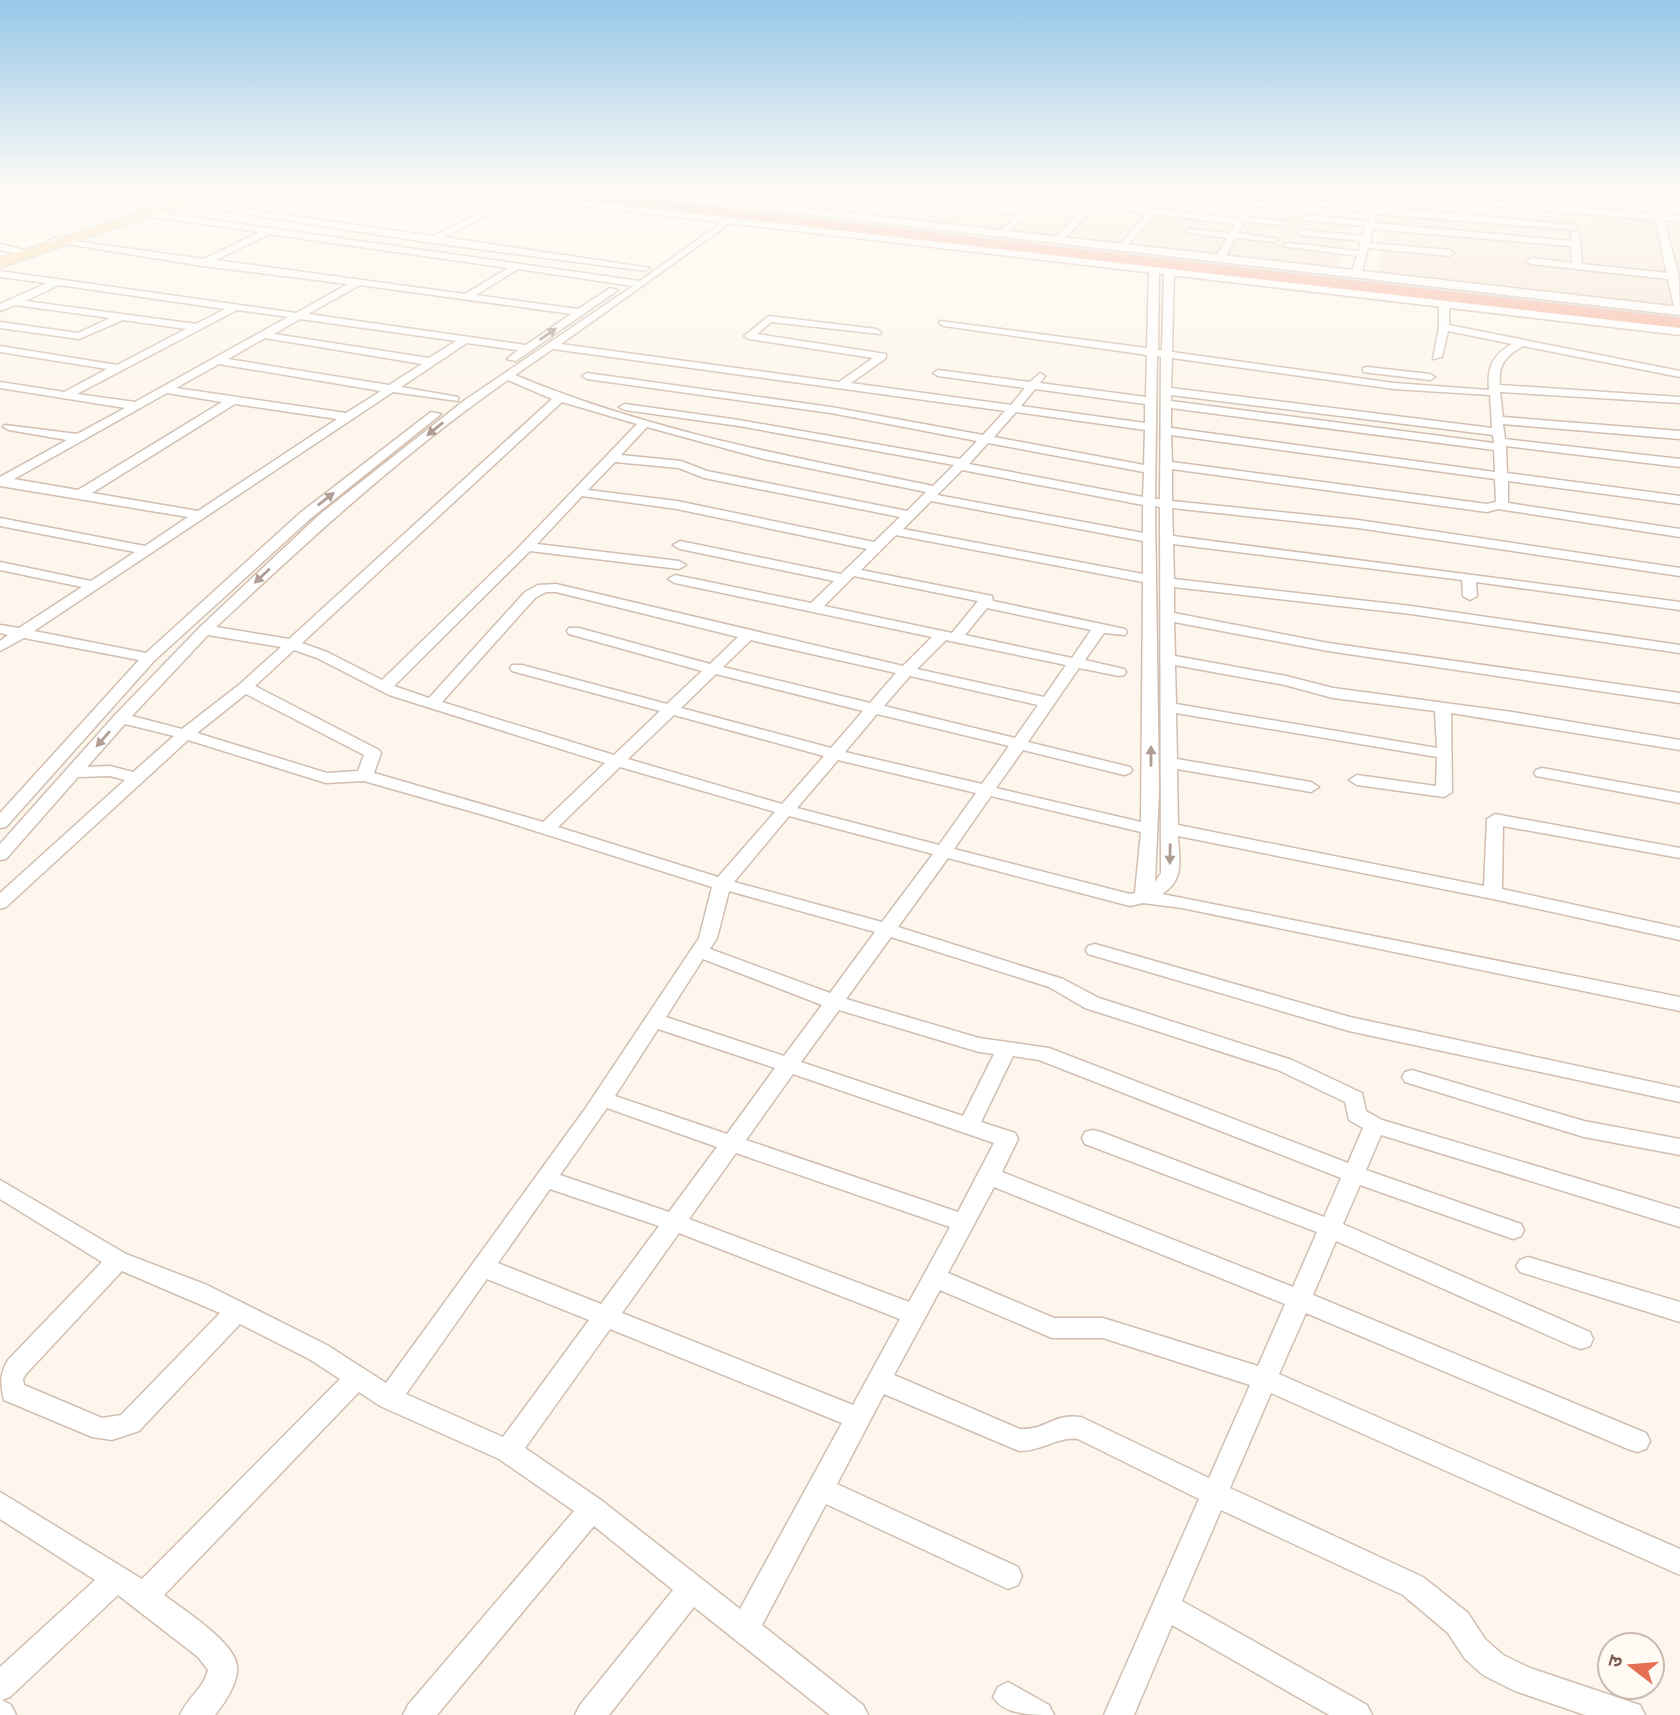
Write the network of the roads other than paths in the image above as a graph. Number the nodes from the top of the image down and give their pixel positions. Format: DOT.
graph roads {
  1 [pos="252,269"];
  2 [pos="512,269"];
  3 [pos="538,269"];
  4 [pos="644,269"];
  5 [pos="660,269"];
  6 [pos="1146,269"];
  7 [pos="1201,269"];
  8 [pos="1284,269"];
  9 [pos="1308,269"];
  10 [pos="1358,269"];
  11 [pos="1591,269"];
  12 [pos="1154,270"];
  13 [pos="1169,271"];
  14 [pos="0,274"];
  15 [pos="1356,275"];
  16 [pos="58,282"];
  17 [pos="357,282"];
  18 [pos="626,282"];
  19 [pos="642,284"];
  20 [pos="1676,284"];
  21 [pos="466,297"];
  22 [pos="14,302"];
  23 [pos="1444,303"];
  24 [pos="236,307"];
  25 [pos="0,308"];
  26 [pos="578,312"];
  27 [pos="1680,313"];
  28 [pos="298,316"];
  29 [pos="121,317"];
  30 [pos="1680,323"];
  31 [pos="0,325"];
  32 [pos="198,327"];
  33 [pos="1444,327"];
  34 [pos="1086,331"];
  35 [pos="1680,331"];
  36 [pos="876,332"];
  37 [pos="263,335"];
  38 [pos="79,336"];
  39 [pos="466,339"];
  40 [pos="1521,343"];
  41 [pos="1156,345"];
  42 [pos="551,346"];
  43 [pos="527,348"];
  44 [pos="0,349"];
  45 [pos="614,354"];
  46 [pos="39,355"];
  47 [pos="1437,357"];
  48 [pos="217,361"];
  49 [pos="432,362"];
  50 [pos="118,368"];
  51 [pos="939,373"];
  52 [pos="1680,374"];
  53 [pos="508,376"];
  54 [pos="1041,376"];
  55 [pos="806,380"];
  56 [pos="0,385"];
  57 [pos="842,385"];
  58 [pos="1032,386"];
  59 [pos="1488,388"];
  60 [pos="391,389"];
  61 [pos="938,389"];
  62 [pos="166,390"];
  63 [pos="570,390"];
  64 [pos="66,395"];
  65 [pos="454,399"];
  66 [pos="233,400"];
  67 [pos="1680,400"];
  68 [pos="1018,404"];
  69 [pos="137,406"];
  70 [pos="1159,413"];
  71 [pos="772,415"];
  72 [pos="348,417"];
  73 [pos="645,423"];
  74 [pos="3,428"];
  75 [pos="1499,435"];
  76 [pos="1680,435"];
  77 [pos="80,438"];
  78 [pos="986,439"];
  79 [pos="613,458"];
  80 [pos="714,459"];
  81 [pos="1680,463"];
  82 [pos="961,465"];
  83 [pos="1166,466"];
  84 [pos="1151,470"];
  85 [pos="1502,470"];
  86 [pos="1,482"];
  87 [pos="579,492"];
  88 [pos="81,494"];
  89 [pos="932,494"];
  90 [pos="1680,500"];
  91 [pos="1149,502"];
  92 [pos="1168,503"];
  93 [pos="1502,504"];
  94 [pos="200,515"];
  95 [pos="910,515"];
  96 [pos="0,522"];
  97 [pos="895,531"];
  98 [pos="1680,533"];
  99 [pos="1150,538"];
  100 [pos="1167,539"];
  101 [pos="680,545"];
  102 [pos="526,547"];
  103 [pos="878,547"];
  104 [pos="146,550"];
  105 [pos="0,566"];
  106 [pos="1680,572"];
  107 [pos="849,576"];
  108 [pos="1469,577"];
  109 [pos="1150,579"];
  110 [pos="1167,582"];
  111 [pos="93,585"];
  112 [pos="1470,596"];
  113 [pos="984,603"];
  114 [pos="1680,606"];
  115 [pos="813,609"];
  116 [pos="1167,616"];
  117 [pos="1100,628"];
  118 [pos="0,629"];
  119 [pos="205,630"];
  120 [pos="574,631"];
  121 [pos="1120,632"];
  122 [pos="20,634"];
  123 [pos="748,635"];
  124 [pos="948,637"];
  125 [pos="171,638"];
  126 [pos="194,641"];
  127 [pos="292,644"];
  128 [pos="0,647"];
  129 [pos="1680,649"];
  130 [pos="149,658"];
  131 [pos="1168,659"];
  132 [pos="1075,661"];
  133 [pos="517,668"];
  134 [pos="713,669"];
  135 [pos="905,672"];
  136 [pos="1119,672"];
  137 [pos="245,687"];
  138 [pos="384,687"];
  139 [pos="1680,698"];
  140 [pos="1047,702"];
  141 [pos="432,704"];
  142 [pos="1168,707"];
  143 [pos="1443,708"];
  144 [pos="875,709"];
  145 [pos="669,710"];
  146 [pos="121,718"];
  147 [pos="185,734"];
  148 [pos="1019,744"];
  149 [pos="1680,745"];
  150 [pos="835,754"];
  151 [pos="1445,754"];
  152 [pos="616,761"];
  153 [pos="1169,763"];
  154 [pos="1124,770"];
  155 [pos="74,772"];
  156 [pos="1542,773"];
  157 [pos="365,776"];
  158 [pos="136,779"];
  159 [pos="1357,780"];
  160 [pos="1311,787"];
  161 [pos="986,790"];
  162 [pos="1680,798"];
  163 [pos="788,811"];
  164 [pos="0,823"];
  165 [pos="546,829"];
  166 [pos="1149,829"];
  167 [pos="1170,829"];
  168 [pos="943,852"];
  169 [pos="1680,853"];
  170 [pos="0,855"];
  171 [pos="723,884"];
  172 [pos="1493,893"];
  173 [pos="1143,897"];
  174 [pos="0,903"];
  175 [pos="885,931"];
  176 [pos="1680,934"];
  177 [pos="1095,950"];
  178 [pos="699,951"];
  179 [pos="834,1002"];
  180 [pos="1680,1004"];
  181 [pos="654,1020"];
  182 [pos="1007,1049"];
  183 [pos="788,1065"];
  184 [pos="1412,1076"];
  185 [pos="1680,1095"];
  186 [pos="602,1099"];
  187 [pos="1375,1125"];
  188 [pos="968,1126"];
  189 [pos="1093,1138"];
  190 [pos="732,1142"];
  191 [pos="1680,1147"];
  192 [pos="1354,1174"];
  193 [pos="989,1176"];
  194 [pos="546,1179"];
  195 [pos="0,1188"];
  196 [pos="1680,1218"];
  197 [pos="674,1222"];
  198 [pos="964,1223"];
  199 [pos="1330,1228"];
  200 [pos="1513,1230"];
  201 [pos="118,1260"];
  202 [pos="1528,1265"];
  203 [pos="482,1268"];
  204 [pos="934,1277"];
  205 [pos="1300,1300"];
  206 [pos="237,1311"];
  207 [pos="1680,1312"];
  208 [pos="914,1314"];
  209 [pos="606,1315"];
  210 [pos="1581,1339"];
  211 [pos="357,1377"];
  212 [pos="879,1380"];
  213 [pos="1265,1380"];
  214 [pos="389,1398"];
  215 [pos="858,1418"];
  216 [pos="1637,1441"];
  217 [pos="508,1451"];
  218 [pos="820,1489"];
  219 [pos="1215,1494"];
  220 [pos="0,1504"];
  221 [pos="592,1509"];
  222 [pos="1680,1562"];
  223 [pos="1008,1576"];
  224 [pos="115,1579"];
  225 [pos="692,1588"];
  226 [pos="144,1596"];
  227 [pos="1167,1607"];
  228 [pos="744,1630"];
  229 [pos="0,1687"];
  230 [pos="1008,1697"];
  231 [pos="847,1713"];
  232 [pos="195,1715"];
  233 [pos="418,1715"];
  234 [pos="590,1715"];
  235 [pos="1039,1715"];
  236 [pos="1119,1715"];
  237 [pos="1357,1715"];
  238 [pos="1630,1715"];
  1 -- 17 [label="street"];
  2 -- 21 [label="street"];
  3 -- 18 [label="street"];
  4 -- 18 [label="street"];
  5 -- 19 [label="street"];
  6 -- 12 [label="street"];
  7 -- 30 [label="highway"];
  8 -- 27 [label="highway"];
  9 -- 15 [label="street"];
  10 -- 15 [label="street"];
  11 -- 20 [label="street"];
  12 -- 13 [label="street"];
  12 -- 41 [label="street"];
  13 -- 23 [label="street"];
  13 -- 41 [label="street"];
  14 -- 16 [label="street"];
  15 -- 27 [label="street"];
  16 -- 22 [label="street"];
  16 -- 24 [label="street"];
  17 -- 21 [label="street"];
  17 -- 28 [label="street"];
  18 -- 19 [label="street"];
  18 -- 26 [label="street"];
  19 -- 42 [label="street"];
  20 -- 27 [label="street"];
  21 -- 26 [label="street"];
  22 -- 25 [label="street"];
  22 -- 29 [label="street"];
  23 -- 33 [label="street"];
  23 -- 35 [label="street"];
  24 -- 28 [label="street"];
  24 -- 32 [label="street"];
  43 -- 26 [label="street, one-way"];
  28 -- 37 [label="street"];
  28 -- 39 [label="street"];
  29 -- 32 [label="street"];
  29 -- 38 [label="street"];
  31 -- 38 [label="street"];
  32 -- 50 [label="street"];
  33 -- 40 [label="street"];
  33 -- 47 [label="street"];
  34 -- 41 [label="street"];
  36 -- 57 [label="street"];
  37 -- 48 [label="street"];
  37 -- 49 [label="street"];
  38 -- 46 [label="street"];
  39 -- 43 [label="street"];
  39 -- 49 [label="street"];
  40 -- 52 [label="street"];
  40 -- 59 [label="street"];
  41 -- 59 [label="street"];
  41 -- 70 [label="street"];
  42 -- 45 [label="street"];
  42 -- 53 [label="street"];
  43 -- 65 [label="street"];
  44 -- 46 [label="street"];
  45 -- 55 [label="street"];
  45 -- 63 [label="street"];
  46 -- 50 [label="street"];
  48 -- 60 [label="street"];
  48 -- 62 [label="street"];
  49 -- 60 [label="street"];
  50 -- 64 [label="street"];
  51 -- 58 [label="street"];
  53 -- 63 [label="street"];
  53 -- 119 [label="street, one-way"];
  54 -- 58 [label="street"];
  55 -- 57 [label="street"];
  55 -- 71 [label="street"];
  56 -- 64 [label="street"];
  57 -- 68 [label="street"];
  58 -- 68 [label="street"];
  58 -- 70 [label="street"];
  59 -- 67 [label="street"];
  59 -- 75 [label="street"];
  60 -- 65 [label="street"];
  60 -- 72 [label="street"];
  61 -- 68 [label="street"];
  62 -- 66 [label="street"];
  62 -- 69 [label="street"];
  63 -- 71 [label="street"];
  63 -- 71 [label="street"];
  63 -- 73 [label="street"];
  63 -- 127 [label="street"];
  64 -- 69 [label="street"];
  125 -- 65 [label="street, one-way"];
  66 -- 72 [label="street"];
  66 -- 88 [label="street"];
  68 -- 70 [label="street"];
  68 -- 78 [label="street"];
  69 -- 77 [label="street"];
  70 -- 75 [label="street"];
  70 -- 83 [label="street"];
  70 -- 84 [label="street"];
  70 -- 85 [label="street"];
  71 -- 78 [label="street"];
  71 -- 82 [label="street"];
  72 -- 94 [label="street"];
  73 -- 79 [label="street"];
  73 -- 80 [label="street"];
  74 -- 77 [label="street"];
  75 -- 76 [label="street"];
  75 -- 81 [label="street"];
  75 -- 85 [label="street"];
  77 -- 86 [label="street"];
  78 -- 82 [label="street"];
  78 -- 84 [label="street"];
  79 -- 80 [label="street"];
  79 -- 87 [label="street"];
  80 -- 89 [label="street"];
  80 -- 95 [label="street"];
  82 -- 89 [label="street"];
  82 -- 91 [label="street"];
  83 -- 92 [label="street"];
  83 -- 93 [label="street"];
  84 -- 91 [label="street"];
  85 -- 90 [label="street"];
  85 -- 93 [label="street"];
  86 -- 88 [label="street"];
  87 -- 102 [label="street"];
  87 -- 103 [label="street"];
  88 -- 94 [label="street"];
  89 -- 95 [label="street"];
  89 -- 99 [label="street"];
  91 -- 92 [label="street"];
  91 -- 99 [label="street"];
  92 -- 100 [label="street"];
  92 -- 106 [label="street"];
  93 -- 98 [label="street"];
  94 -- 104 [label="street"];
  95 -- 97 [label="street"];
  96 -- 104 [label="street"];
  97 -- 103 [label="street"];
  97 -- 109 [label="street"];
  99 -- 109 [label="street"];
  100 -- 108 [label="street"];
  100 -- 110 [label="street"];
  101 -- 107 [label="street"];
  102 -- 115 [label="street"];
  102 -- 138 [label="street"];
  103 -- 107 [label="street"];
  104 -- 111 [label="street"];
  105 -- 111 [label="street"];
  107 -- 113 [label="street"];
  107 -- 115 [label="street"];
  108 -- 112 [label="street"];
  108 -- 114 [label="street"];
  166 -- 109 [label="street, one-way"];
  110 -- 116 [label="street"];
  110 -- 129 [label="street"];
  111 -- 122 [label="street"];
  113 -- 117 [label="street"];
  113 -- 124 [label="street"];
  115 -- 124 [label="street"];
  116 -- 131 [label="street"];
  116 -- 139 [label="street"];
  117 -- 121 [label="street"];
  117 -- 132 [label="street"];
  118 -- 122 [label="street"];
  119 -- 126 [label="street"];
  119 -- 127 [label="street"];
  120 -- 134 [label="street"];
  122 -- 128 [label="street"];
  122 -- 130 [label="street"];
  123 -- 134 [label="street"];
  123 -- 135 [label="street"];
  123 -- 141 [label="street"];
  124 -- 132 [label="street"];
  124 -- 135 [label="street"];
  125 -- 126 [label="street"];
  125 -- 130 [label="street"];
  126 -- 146 [label="street"];
  127 -- 137 [label="street"];
  127 -- 138 [label="street"];
  130 -- 164 [label="street"];
  131 -- 142 [label="street"];
  131 -- 143 [label="street"];
  132 -- 136 [label="street"];
  132 -- 140 [label="street"];
  133 -- 145 [label="street"];
  134 -- 144 [label="street"];
  134 -- 145 [label="street"];
  135 -- 140 [label="street"];
  135 -- 144 [label="street"];
  137 -- 147 [label="street"];
  137 -- 157 [label="street"];
  138 -- 141 [label="street"];
  140 -- 148 [label="street"];
  141 -- 152 [label="street"];
  142 -- 151 [label="street"];
  142 -- 153 [label="street"];
  143 -- 149 [label="street"];
  143 -- 151 [label="street"];
  144 -- 148 [label="street"];
  144 -- 150 [label="street"];
  145 -- 150 [label="street"];
  145 -- 152 [label="street"];
  146 -- 147 [label="street"];
  146 -- 155 [label="street, one-way"];
  147 -- 157 [label="street"];
  147 -- 158 [label="street"];
  148 -- 154 [label="street"];
  148 -- 161 [label="street"];
  150 -- 161 [label="street"];
  150 -- 163 [label="street"];
  151 -- 159 [label="street"];
  152 -- 163 [label="street"];
  152 -- 165 [label="street"];
  153 -- 160 [label="street"];
  153 -- 167 [label="street"];
  155 -- 158 [label="street"];
  155 -- 170 [label="street"];
  156 -- 162 [label="street"];
  157 -- 165 [label="street"];
  158 -- 174 [label="street"];
  161 -- 166 [label="street"];
  161 -- 168 [label="street"];
  163 -- 168 [label="street"];
  163 -- 171 [label="street"];
  165 -- 171 [label="street"];
  166 -- 173 [label="street"];
  167 -- 172 [label="street"];
  167 -- 173 [label="street, one-way"];
  168 -- 173 [label="street"];
  168 -- 175 [label="street"];
  169 -- 172 [label="street"];
  171 -- 175 [label="street"];
  171 -- 178 [label="street"];
  172 -- 176 [label="street"];
  173 -- 180 [label="street"];
  175 -- 179 [label="street"];
  175 -- 187 [label="street"];
  177 -- 185 [label="street"];
  178 -- 179 [label="street"];
  178 -- 181 [label="street"];
  179 -- 182 [label="street"];
  179 -- 183 [label="street"];
  181 -- 183 [label="street"];
  181 -- 186 [label="street"];
  182 -- 188 [label="street"];
  182 -- 192 [label="street"];
  183 -- 188 [label="street"];
  183 -- 190 [label="street"];
  184 -- 191 [label="street"];
  186 -- 190 [label="street"];
  186 -- 194 [label="street"];
  187 -- 192 [label="street"];
  187 -- 196 [label="street"];
  188 -- 193 [label="street"];
  189 -- 199 [label="street"];
  190 -- 197 [label="street"];
  190 -- 198 [label="street"];
  192 -- 199 [label="street"];
  192 -- 200 [label="street"];
  193 -- 198 [label="street"];
  193 -- 205 [label="street"];
  194 -- 197 [label="street"];
  194 -- 203 [label="street"];
  195 -- 201 [label="street"];
  197 -- 208 [label="street"];
  197 -- 209 [label="street"];
  198 -- 204 [label="street"];
  199 -- 205 [label="street"];
  199 -- 210 [label="street"];
  201 -- 206 [label="street"];
  201 -- 206 [label="street"];
  202 -- 207 [label="street"];
  203 -- 209 [label="street"];
  203 -- 214 [label="street"];
  204 -- 208 [label="street"];
  204 -- 213 [label="street"];
  205 -- 213 [label="street"];
  205 -- 216 [label="street"];
  206 -- 211 [label="street"];
  208 -- 212 [label="street"];
  209 -- 215 [label="street"];
  209 -- 217 [label="street"];
  211 -- 214 [label="street"];
  211 -- 226 [label="street"];
  212 -- 215 [label="street"];
  212 -- 219 [label="street"];
  213 -- 219 [label="street"];
  213 -- 222 [label="street"];
  214 -- 217 [label="street"];
  215 -- 218 [label="street"];
  217 -- 221 [label="street"];
  218 -- 223 [label="street"];
  218 -- 228 [label="street"];
  219 -- 227 [label="street"];
  219 -- 238 [label="street"];
  220 -- 224 [label="street"];
  221 -- 225 [label="street"];
  221 -- 233 [label="street"];
  224 -- 226 [label="street"];
  224 -- 229 [label="street"];
  225 -- 228 [label="street"];
  225 -- 234 [label="street"];
  226 -- 232 [label="street"];
  227 -- 236 [label="street"];
  227 -- 237 [label="street"];
  228 -- 231 [label="street"];
  230 -- 235 [label="street"];
}
